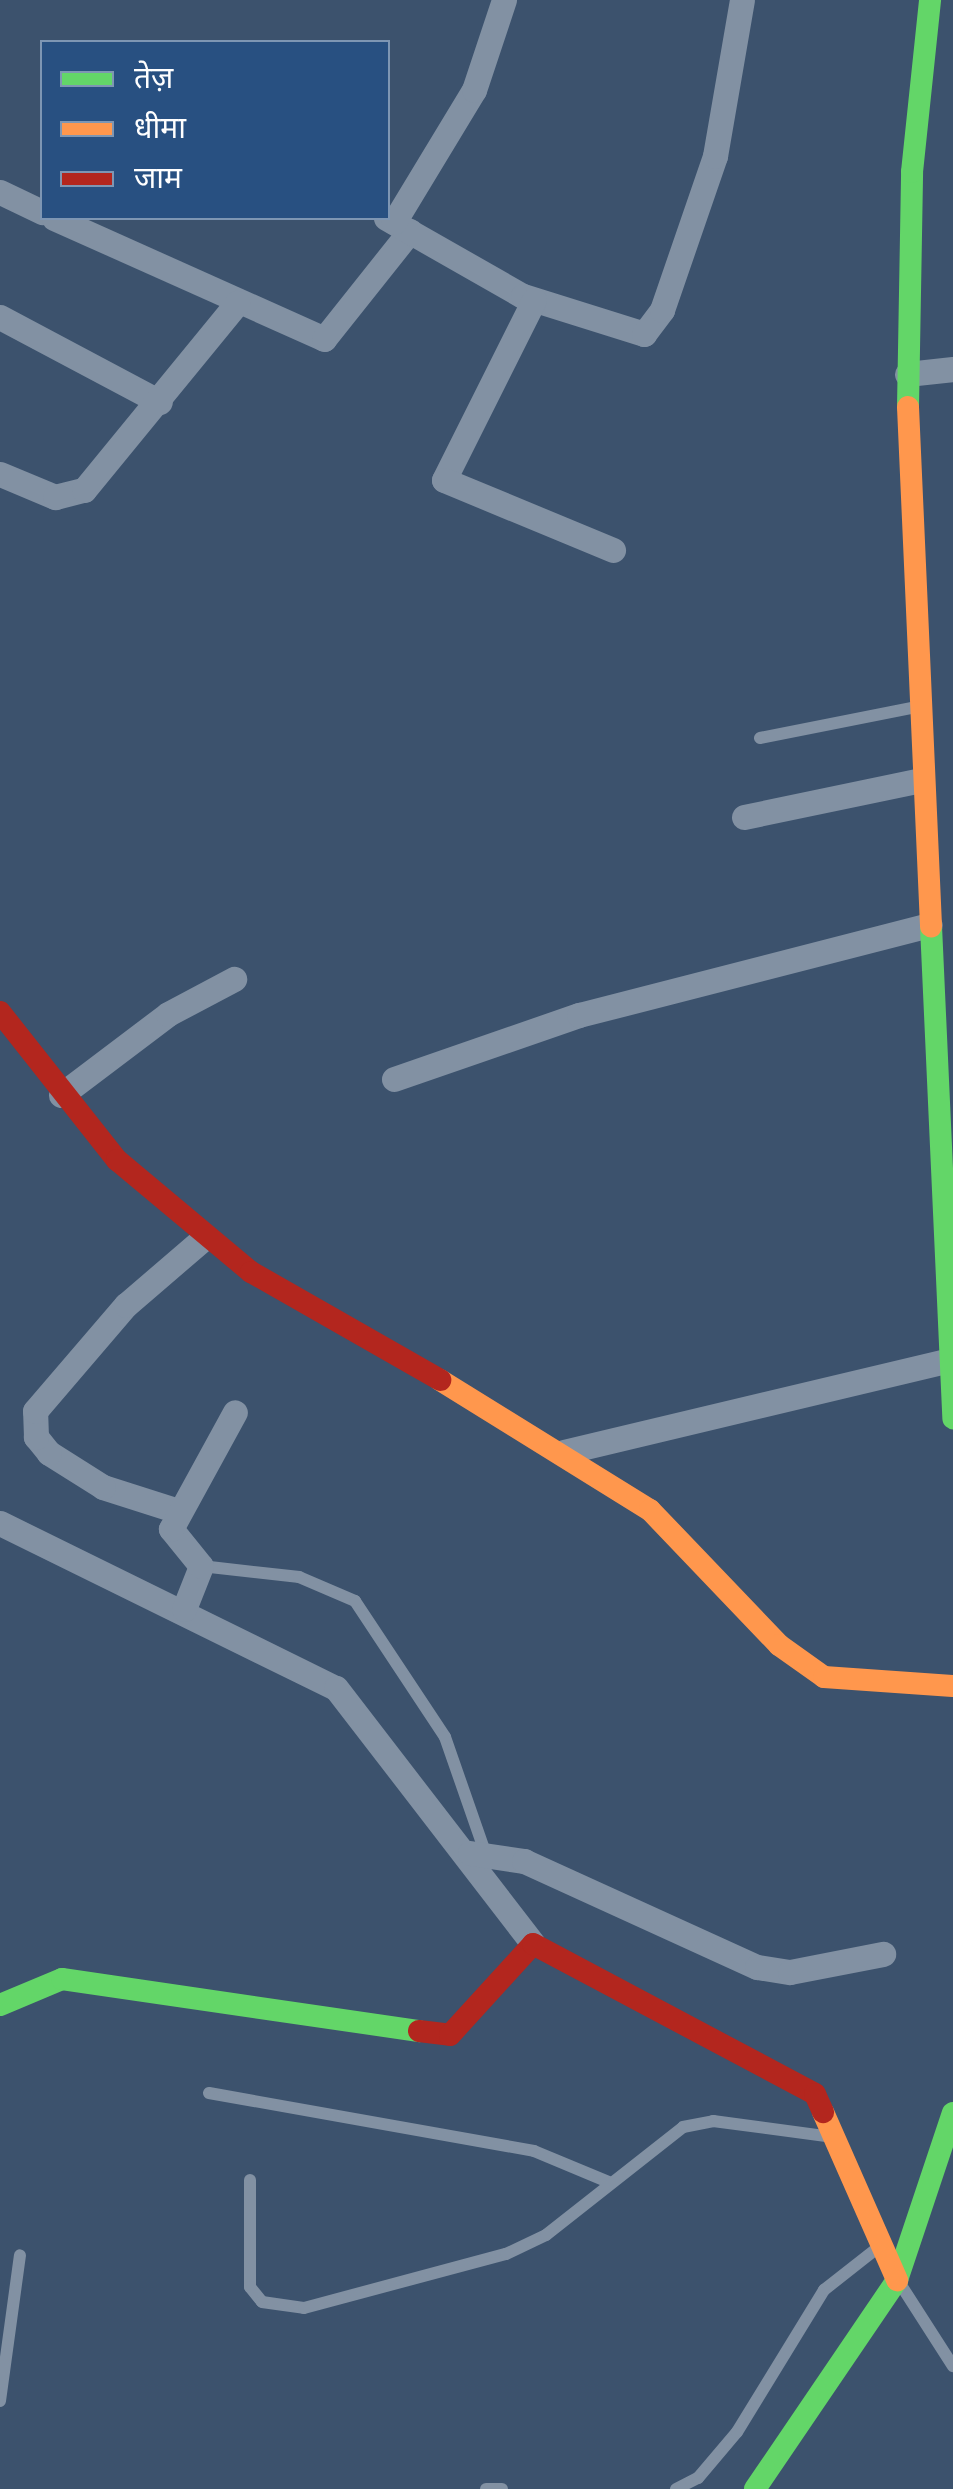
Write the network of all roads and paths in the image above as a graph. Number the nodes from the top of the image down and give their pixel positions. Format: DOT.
graph roads {
  1 [pos="504,0"];
  2 [pos="742,0"];
  3 [pos="930,0"];
  4 [pos="0,192"];
  5 [pos="40,211"];
  6 [pos="58,220"];
  7 [pos="397,224"];
  8 [pos="534,300"];
  9 [pos="236,303"];
  10 [pos="0,317"];
  11 [pos="953,369"];
  12 [pos="907,374"];
  13 [pos="160,402"];
  14 [pos="0,474"];
  15 [pos="613,550"];
  16 [pos="917,706"];
  17 [pos="760,738"];
  18 [pos="921,780"];
  19 [pos="744,817"];
  20 [pos="930,925"];
  21 [pos="234,979"];
  22 [pos="0,1012"];
  23 [pos="394,1079"];
  24 [pos="61,1095"];
  25 [pos="205,1236"];
  26 [pos="946,1361"];
  27 [pos="235,1412"];
  28 [pos="953,1418"];
  29 [pos="564,1452"];
  30 [pos="178,1512"];
  31 [pos="0,1523"];
  32 [pos="201,1566"];
  33 [pos="184,1609"];
  34 [pos="953,1686"];
  35 [pos="477,1852"];
  36 [pos="533,1944"];
  37 [pos="884,1954"];
  38 [pos="0,2005"];
  39 [pos="209,2093"];
  40 [pos="953,2113"];
  41 [pos="837,2137"];
  42 [pos="250,2180"];
  43 [pos="611,2183"];
  44 [pos="882,2244"];
  45 [pos="20,2255"];
  46 [pos="897,2280"];
  47 [pos="950,2355"];
  48 [pos="0,2401"];
  49 [pos="486,2489"];
  50 [pos="502,2489"];
  51 [pos="676,2489"];
  52 [pos="756,2489"];
  1 -- 7 [label="street"];
  2 -- 8 [label="street"];
  3 -- 12 [label="main road"];
  4 -- 5 [label="street"];
  6 -- 9 [label="street"];
  7 -- 8 [label="street"];
  7 -- 9 [label="street"];
  8 -- 15 [label="street"];
  9 -- 13 [label="street"];
  10 -- 13 [label="street"];
  11 -- 12 [label="street"];
  12 -- 16 [label="main road"];
  13 -- 14 [label="street"];
  16 -- 17 [label="lane"];
  16 -- 18 [label="main road"];
  18 -- 19 [label="street"];
  18 -- 20 [label="main road"];
  20 -- 23 [label="street"];
  20 -- 26 [label="main road"];
  21 -- 24 [label="street"];
  22 -- 24 [label="main road"];
  24 -- 25 [label="main road"];
  25 -- 29 [label="main road"];
  25 -- 30 [label="street"];
  26 -- 28 [label="main road"];
  26 -- 29 [label="street"];
  27 -- 30 [label="street"];
  29 -- 34 [label="main road"];
  30 -- 32 [label="street"];
  31 -- 33 [label="street"];
  32 -- 33 [label="street"];
  32 -- 35 [label="lane"];
  33 -- 35 [label="street"];
  35 -- 36 [label="street"];
  35 -- 37 [label="street"];
  36 -- 38 [label="main road"];
  36 -- 41 [label="main road"];
  39 -- 43 [label="lane"];
  40 -- 46 [label="main road"];
  41 -- 43 [label="lane"];
  41 -- 44 [label="main road"];
  42 -- 43 [label="lane"];
  44 -- 46 [label="main road"];
  44 -- 51 [label="lane"];
  45 -- 48 [label="lane"];
  46 -- 47 [label="lane"];
  46 -- 52 [label="main road"];
  49 -- 50 [label="lane"];
}
